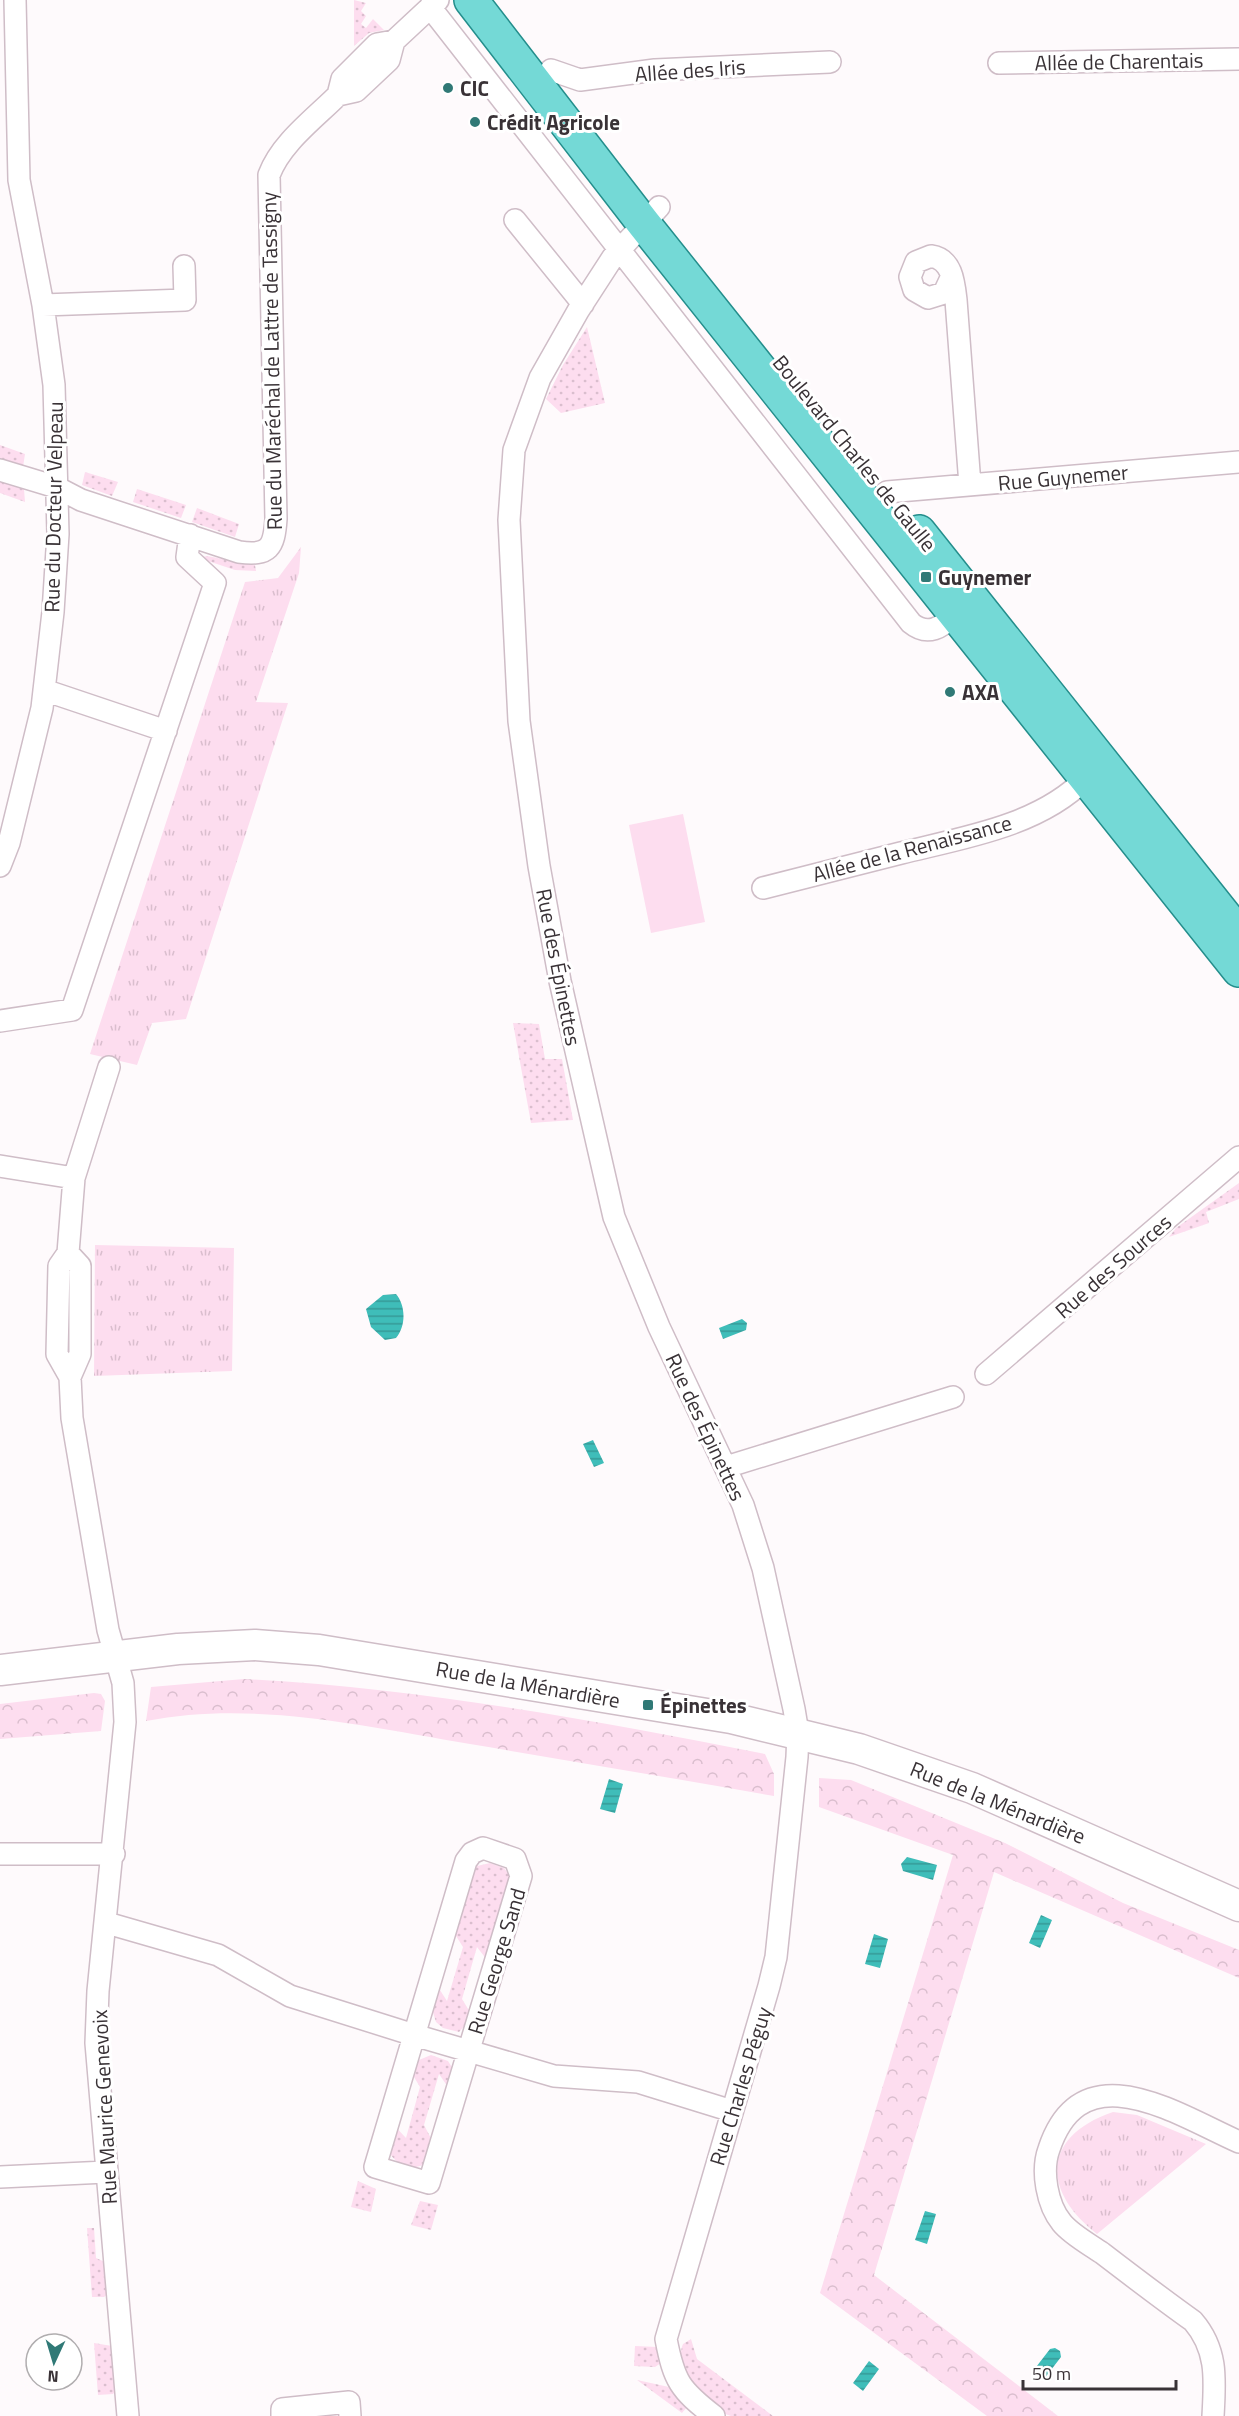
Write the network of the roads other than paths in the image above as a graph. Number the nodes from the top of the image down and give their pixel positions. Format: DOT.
graph roads {
  1 [pos="15,0"];
  2 [pos="471,0"];
  3 [pos="496,0"];
  4 [pos="434,4"];
  5 [pos="1239,59"];
  6 [pos="830,62"];
  7 [pos="999,63"];
  8 [pos="551,70"];
  9 [pos="651,216"];
  10 [pos="515,220"];
  11 [pos="620,249"];
  12 [pos="184,266"];
  13 [pos="951,278"];
  14 [pos="583,304"];
  15 [pos="44,305"];
  16 [pos="1239,462"];
  17 [pos="0,471"];
  18 [pos="970,485"];
  19 [pos="56,487"];
  20 [pos="887,492"];
  21 [pos="190,535"];
  22 [pos="955,615"];
  23 [pos="44,690"];
  24 [pos="166,731"];
  25 [pos="1085,779"];
  26 [pos="0,866"];
  27 [pos="763,888"];
  28 [pos="1239,934"];
  29 [pos="1239,970"];
  30 [pos="0,1021"];
  31 [pos="109,1067"];
  32 [pos="1239,1157"];
  33 [pos="0,1166"];
  34 [pos="74,1178"];
  35 [pos="986,1374"];
  36 [pos="953,1397"];
  37 [pos="726,1467"];
  38 [pos="115,1656"];
  39 [pos="0,1670"];
  40 [pos="798,1733"];
  41 [pos="0,1854"];
  42 [pos="114,1854"];
  43 [pos="1239,1906"];
  44 [pos="107,1923"];
  45 [pos="414,2035"];
  46 [pos="469,2051"];
  47 [pos="732,2111"];
  48 [pos="1239,2142"];
  49 [pos="106,2172"];
  50 [pos="0,2177"];
  51 [pos="128,2416"];
  52 [pos="282,2416"];
  53 [pos="350,2416"];
  54 [pos="714,2416"];
  55 [pos="1213,2416"];
  1 -- 15 [label="street, Rue du Docteur Velpeau"];
  2 -- 9 [label="main road, Boulevard Charles de Gaulle"];
  3 -- 8 [label="main road, Boulevard Charles de Gaulle"];
  4 -- 11 [label="street"];
  4 -- 21 [label="street, Rue du Maréchal de Lattre de Tassigny"];
  5 -- 7 [label="street, Allée de Charentais"];
  6 -- 8 [label="street, Allée des Iris"];
  8 -- 9 [label="main road, Boulevard Charles de Gaulle"];
  9 -- 11 [label="street, Rue des Épinettes"];
  9 -- 20 [label="main road, Boulevard Charles de Gaulle"];
  9 -- 22 [label="main road, Boulevard Charles de Gaulle"];
  10 -- 14 [label="street"];
  11 -- 14 [label="street, Rue des Épinettes"];
  11 -- 22 [label="street"];
  12 -- 15 [label="street"];
  13 -- 18 [label="street"];
  14 -- 37 [label="street, Rue des Épinettes"];
  15 -- 19 [label="street, Rue du Docteur Velpeau"];
  16 -- 18 [label="street, Rue Guynemer"];
  17 -- 19 [label="street"];
  18 -- 20 [label="street, Rue Guynemer"];
  19 -- 21 [label="street"];
  19 -- 23 [label="street, Rue du Docteur Velpeau"];
  20 -- 28 [label="main road, Boulevard Charles de Gaulle"];
  21 -- 24 [label="street"];
  22 -- 25 [label="main road, Boulevard Charles de Gaulle"];
  23 -- 24 [label="street"];
  23 -- 26 [label="street, Rue du Docteur Velpeau"];
  24 -- 30 [label="street"];
  25 -- 27 [label="street, Allée de la Renaissance"];
  25 -- 29 [label="main road, Boulevard Charles de Gaulle"];
  31 -- 34 [label="street"];
  32 -- 35 [label="street, Rue des Sources"];
  33 -- 34 [label="street"];
  34 -- 38 [label="street"];
  36 -- 37 [label="street"];
  37 -- 40 [label="street, Rue des Épinettes"];
  38 -- 39 [label="main road, Rue de la Ménardière"];
  38 -- 40 [label="main road, Rue de la Ménardière"];
  38 -- 42 [label="street, Rue Maurice Genevoix"];
  40 -- 43 [label="main road, Rue de la Ménardière"];
  40 -- 47 [label="street, Rue Charles Péguy"];
  41 -- 42 [label="street"];
  42 -- 44 [label="street, Rue Maurice Genevoix"];
  44 -- 45 [label="street, Rue George Sand"];
  44 -- 49 [label="street, Rue Maurice Genevoix"];
  45 -- 46 [label="street, Rue George Sand"];
  45 -- 46 [label="street, Rue George Sand"];
  45 -- 46 [label="street, Rue George Sand"];
  46 -- 47 [label="street, Rue George Sand"];
  47 -- 54 [label="street, Rue Charles Péguy"];
  48 -- 55 [label="street"];
  49 -- 50 [label="street"];
  49 -- 51 [label="street, Rue Maurice Genevoix"];
  52 -- 53 [label="street"];
}
